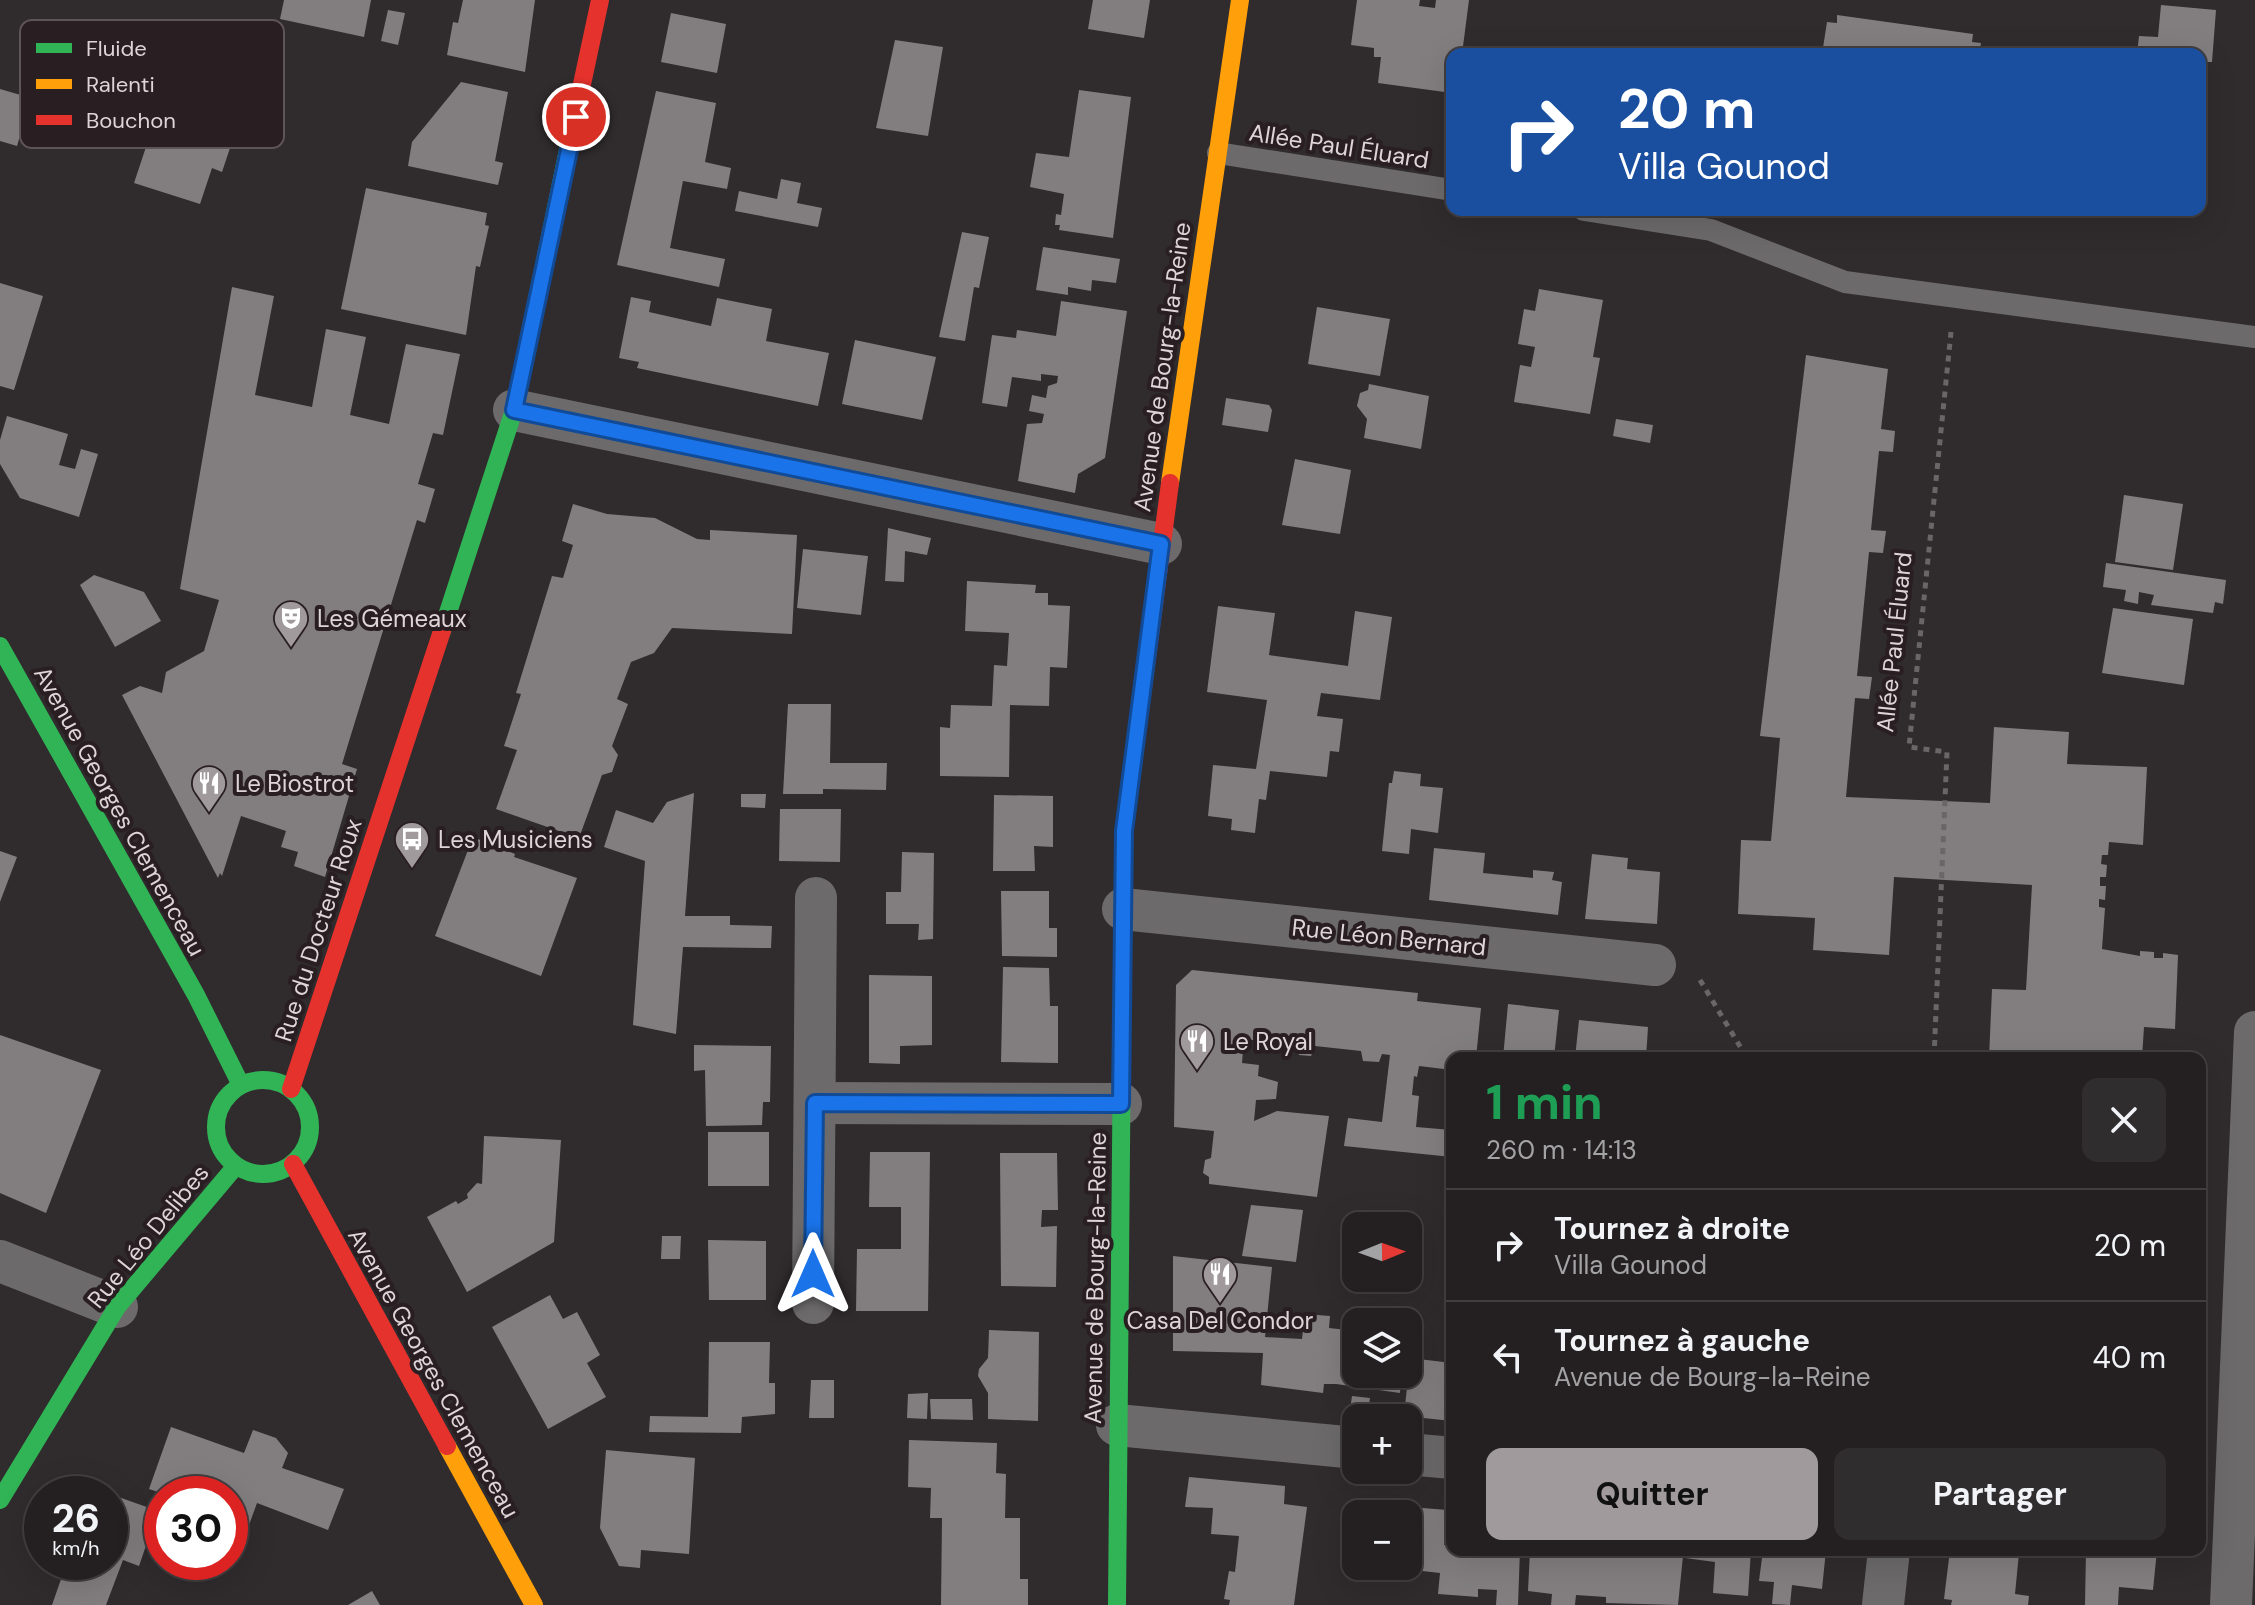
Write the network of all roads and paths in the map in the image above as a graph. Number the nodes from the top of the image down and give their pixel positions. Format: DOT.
graph roads {
  1 [pos="600,0"];
  2 [pos="1240,0"];
  3 [pos="1218,153"];
  4 [pos="1446,189"];
  5 [pos="1622,216"];
  6 [pos="1952,295"];
  7 [pos="2255,337"];
  8 [pos="514,410"];
  9 [pos="1161,544"];
  10 [pos="0,646"];
  11 [pos="816,898"];
  12 [pos="1123,909"];
  13 [pos="1655,965"];
  14 [pos="2255,1051"];
  15 [pos="1743,1052"];
  16 [pos="1934,1052"];
  17 [pos="241,1085"];
  18 [pos="291,1089"];
  19 [pos="815,1103"];
  20 [pos="1121,1104"];
  21 [pos="293,1164"];
  22 [pos="235,1167"];
  23 [pos="2252,1168"];
  24 [pos="0,1261"];
  25 [pos="813,1303"];
  26 [pos="117,1307"];
  27 [pos="1117,1425"];
  28 [pos="1342,1447"];
  29 [pos="1422,1455"];
  30 [pos="1446,1457"];
  31 [pos="0,1500"];
  32 [pos="1888,1556"];
  33 [pos="534,1605"];
  34 [pos="1117,1605"];
  35 [pos="1883,1605"];
  36 [pos="2231,1605"];
  1 -- 8 [label="street, Rue du Docteur Roux"];
  2 -- 3 [label="street, Avenue de Bourg-la-Reine"];
  3 -- 4 [label="lane, Allée Paul Éluard"];
  3 -- 9 [label="street, Avenue de Bourg-la-Reine"];
  5 -- 6 [label="lane"];
  6 -- 7 [label="lane"];
  6 -- 16 [label="path, Allée Paul Éluard"];
  8 -- 9 [label="street"];
  8 -- 18 [label="street, Rue du Docteur Roux"];
  9 -- 12 [label="street, Avenue de Bourg-la-Reine"];
  10 -- 17 [label="street, Avenue Georges Clemenceau"];
  11 -- 19 [label="street"];
  12 -- 13 [label="street, Rue Léon Bernard"];
  12 -- 20 [label="street, Avenue de Bourg-la-Reine"];
  13 -- 15 [label="path"];
  14 -- 23 [label="street"];
  17 -- 18 [label="street"];
  17 -- 22 [label="street"];
  18 -- 21 [label="street"];
  19 -- 20 [label="street"];
  19 -- 25 [label="street"];
  20 -- 27 [label="street, Avenue de Bourg-la-Reine"];
  21 -- 22 [label="street"];
  21 -- 33 [label="street, Avenue Georges Clemenceau"];
  22 -- 26 [label="street, Rue Léo Delibes"];
  23 -- 36 [label="street"];
  24 -- 26 [label="street"];
  26 -- 31 [label="street, Rue Léo Delibes"];
  27 -- 28 [label="street"];
  27 -- 34 [label="street, Avenue de Bourg-la-Reine"];
  29 -- 30 [label="street"];
  32 -- 35 [label="street"];
}
